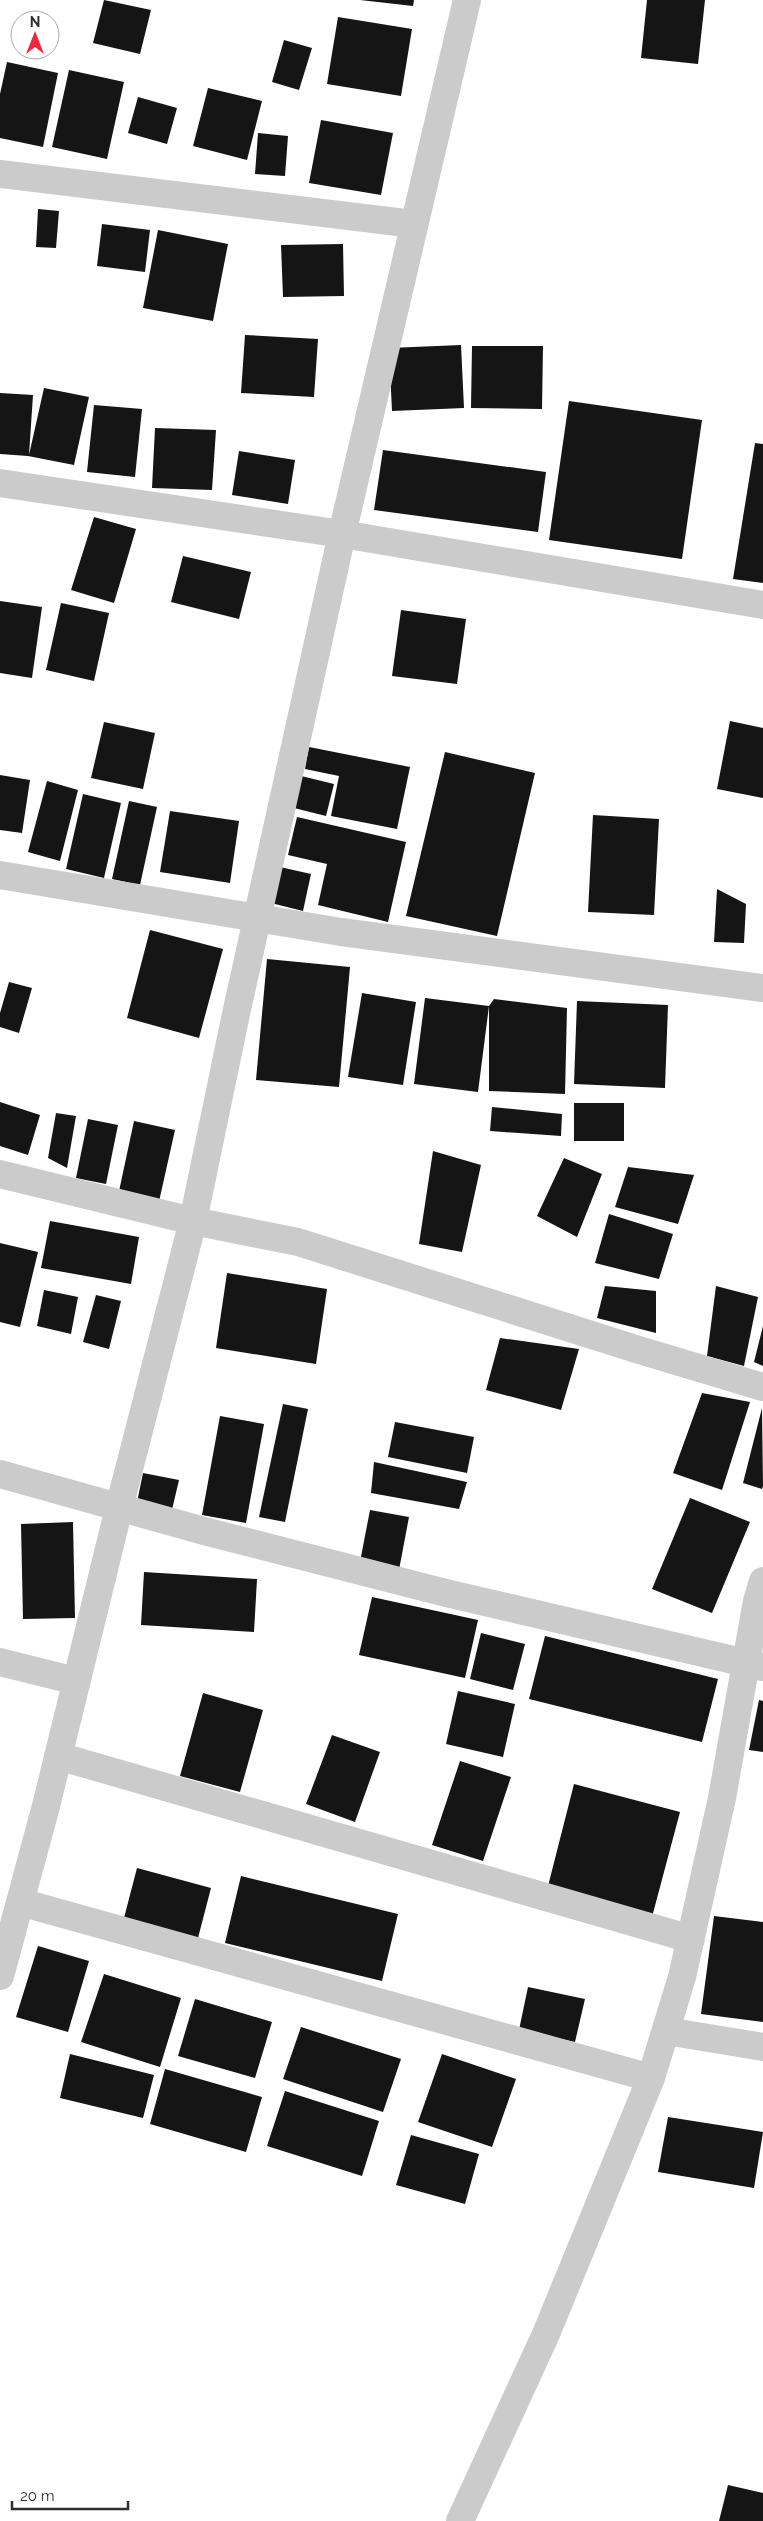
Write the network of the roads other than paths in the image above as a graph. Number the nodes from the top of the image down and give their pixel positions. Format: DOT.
graph roads {
  1 [pos="467,0"];
  2 [pos="0,174"];
  3 [pos="414,224"];
  4 [pos="0,483"];
  5 [pos="342,534"];
  6 [pos="763,605"];
  7 [pos="0,874"];
  8 [pos="258,918"];
  9 [pos="763,988"];
  10 [pos="0,1174"];
  11 [pos="193,1221"];
  12 [pos="763,1387"];
  13 [pos="0,1474"];
  14 [pos="119,1508"];
  15 [pos="763,1581"];
  16 [pos="0,1662"];
  17 [pos="754,1666"];
  18 [pos="76,1681"];
  19 [pos="58,1756"];
  20 [pos="20,1902"];
  21 [pos="5,1937"];
  22 [pos="690,1939"];
  23 [pos="0,1976"];
  24 [pos="666,2031"];
  25 [pos="763,2047"];
  26 [pos="651,2078"];
  27 [pos="460,2521"];
  1 -- 3 [label="street"];
  2 -- 3 [label="street"];
  3 -- 5 [label="street"];
  4 -- 5 [label="street"];
  5 -- 6 [label="street"];
  5 -- 8 [label="street"];
  7 -- 8 [label="street"];
  8 -- 9 [label="street"];
  8 -- 11 [label="street"];
  10 -- 11 [label="street"];
  11 -- 12 [label="street"];
  11 -- 14 [label="street"];
  13 -- 14 [label="street"];
  14 -- 17 [label="street"];
  14 -- 18 [label="street"];
  15 -- 17 [label="street"];
  16 -- 18 [label="street"];
  17 -- 22 [label="street"];
  18 -- 19 [label="street"];
  19 -- 20 [label="street"];
  19 -- 22 [label="street"];
  20 -- 21 [label="street"];
  20 -- 26 [label="street"];
  21 -- 23 [label="street"];
  22 -- 24 [label="street"];
  24 -- 25 [label="street"];
  24 -- 26 [label="street"];
  26 -- 27 [label="street"];
}
